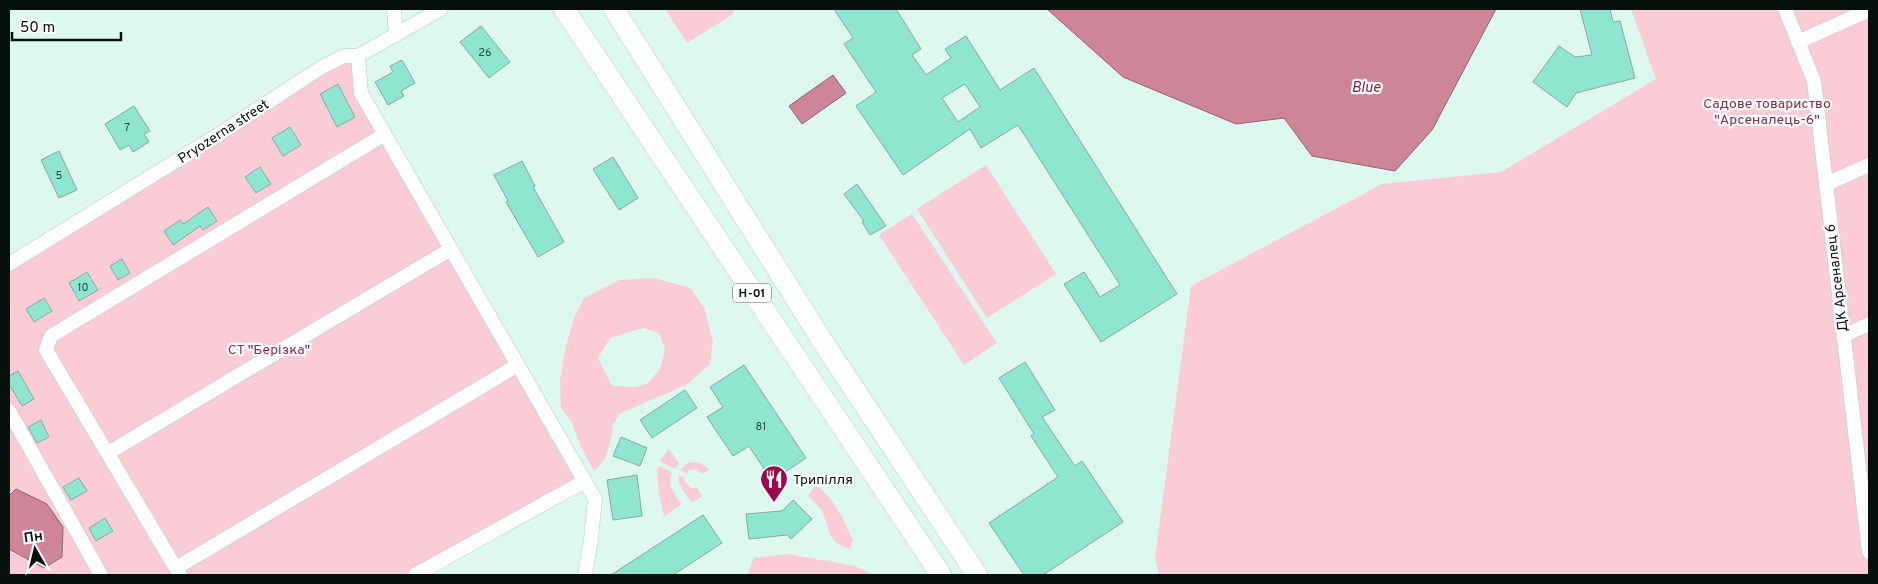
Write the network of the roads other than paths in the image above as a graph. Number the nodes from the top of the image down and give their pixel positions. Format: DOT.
graph roads {
  1 [pos="394,9"];
  2 [pos="441,9"];
  3 [pos="564,9"];
  4 [pos="614,9"];
  5 [pos="1786,9"];
  6 [pos="1869,10"];
  7 [pos="396,36"];
  8 [pos="1798,42"];
  9 [pos="358,56"];
  10 [pos="385,134"];
  11 [pos="1869,165"];
  12 [pos="1826,184"];
  13 [pos="451,249"];
  14 [pos="9,264"];
  15 [pos="1869,324"];
  16 [pos="1843,336"];
  17 [pos="518,365"];
  18 [pos="9,411"];
  19 [pos="108,453"];
  20 [pos="585,480"];
  21 [pos="1865,490"];
  22 [pos="1869,552"];
  23 [pos="178,572"];
  24 [pos="101,575"];
  25 [pos="415,575"];
  26 [pos="585,575"];
  27 [pos="941,575"];
  28 [pos="977,575"];
  1 -- 7 [label="street"];
  2 -- 7 [label="street, Pryozerna street"];
  3 -- 27 [label="main road, Н-01"];
  4 -- 28 [label="main road, Н-01"];
  5 -- 8 [label="street, ДК Арсеналец 6"];
  6 -- 8 [label="street"];
  7 -- 9 [label="street, Pryozerna street"];
  8 -- 12 [label="street, ДК Арсеналец 6"];
  9 -- 10 [label="street"];
  9 -- 14 [label="street, Pryozerna street"];
  10 -- 13 [label="street"];
  10 -- 19 [label="street"];
  11 -- 12 [label="street"];
  12 -- 16 [label="street, ДК Арсеналец 6"];
  13 -- 17 [label="street"];
  13 -- 19 [label="street"];
  15 -- 16 [label="street"];
  16 -- 21 [label="street, ДК Арсеналец 6"];
  17 -- 20 [label="street"];
  17 -- 23 [label="street"];
  18 -- 24 [label="street"];
  19 -- 23 [label="street"];
  20 -- 25 [label="street"];
  20 -- 26 [label="street"];
  21 -- 22 [label="street, ДК Арсеналец 6"];
}
